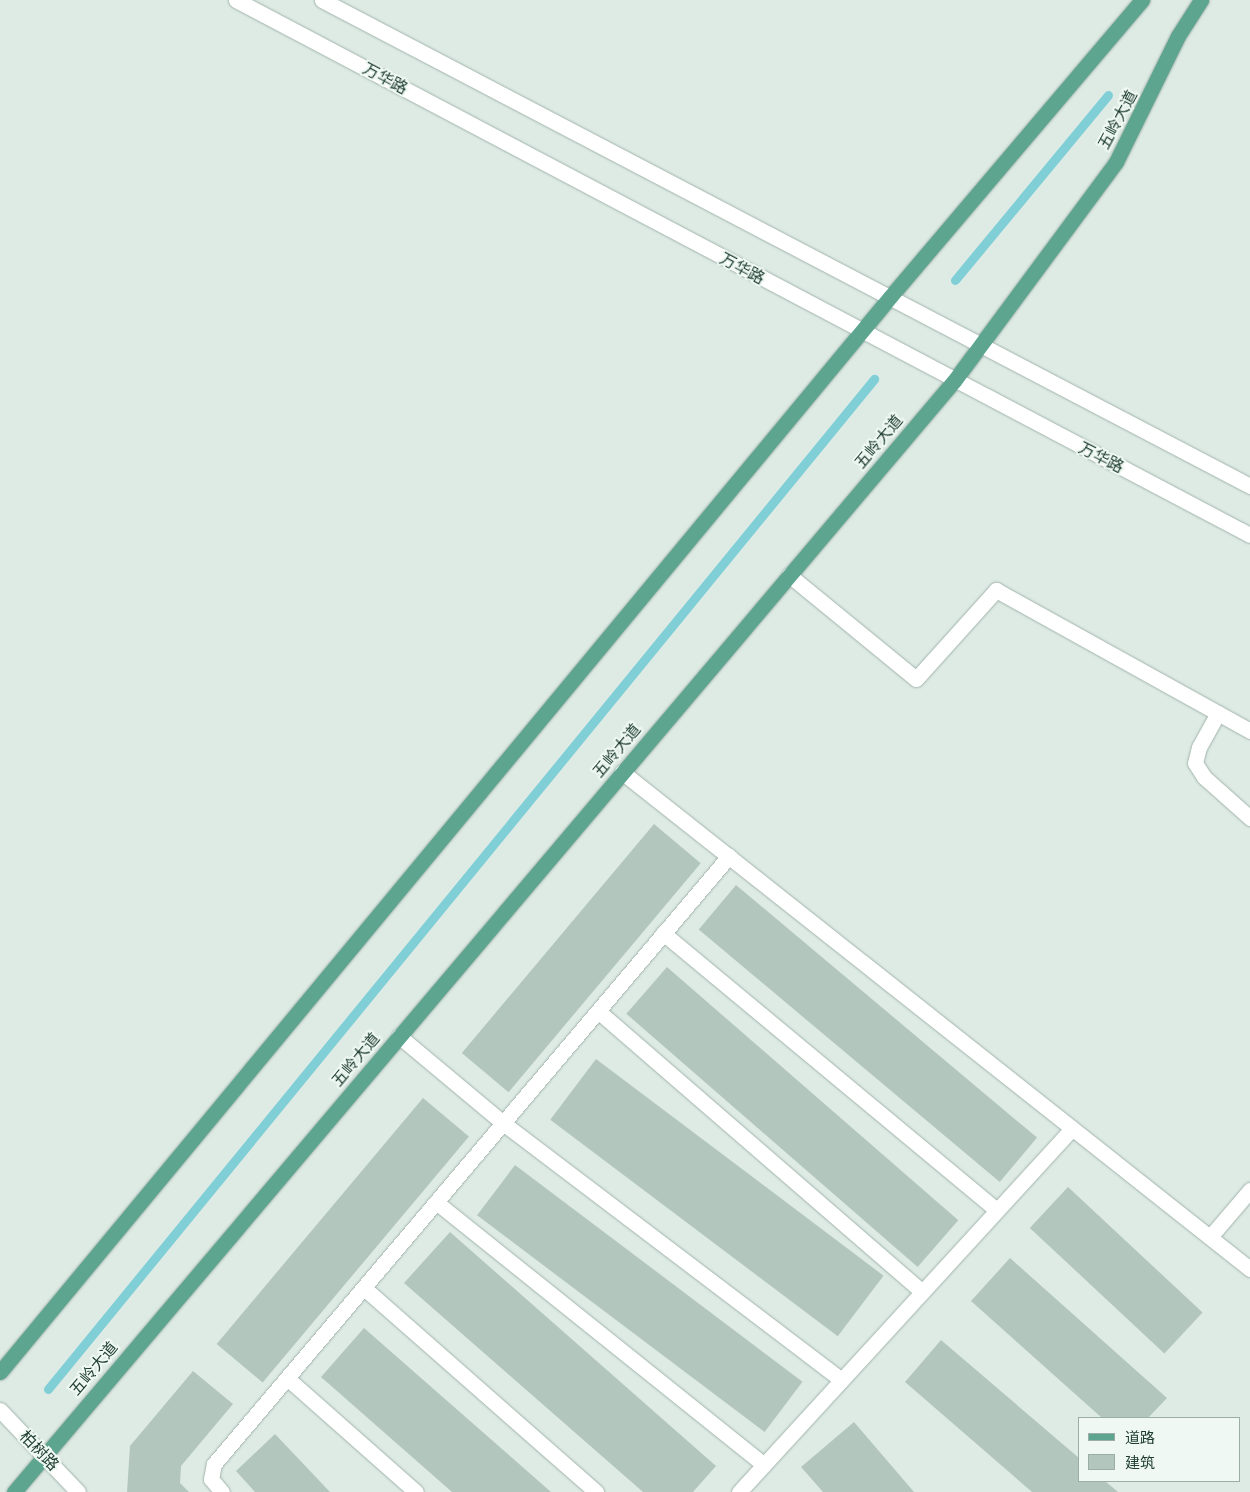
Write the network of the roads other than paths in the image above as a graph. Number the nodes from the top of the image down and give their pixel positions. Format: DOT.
graph roads {
  1 [pos="236,0"];
  2 [pos="322,0"];
  3 [pos="1142,0"];
  4 [pos="1201,0"];
  5 [pos="890,297"];
  6 [pos="861,333"];
  7 [pos="982,346"];
  8 [pos="954,381"];
  9 [pos="1250,486"];
  10 [pos="1250,535"];
  11 [pos="789,575"];
  12 [pos="1218,713"];
  13 [pos="1250,731"];
  14 [pos="622,772"];
  15 [pos="1250,818"];
  16 [pos="728,856"];
  17 [pos="663,934"];
  18 [pos="598,1011"];
  19 [pos="399,1036"];
  20 [pos="503,1123"];
  21 [pos="1072,1128"];
  22 [pos="1250,1190"];
  23 [pos="436,1202"];
  24 [pos="997,1210"];
  25 [pos="1210,1237"];
  26 [pos="1250,1269"];
  27 [pos="364,1288"];
  28 [pos="922,1292"];
  29 [pos="0,1372"];
  30 [pos="287,1378"];
  31 [pos="841,1380"];
  32 [pos="0,1410"];
  33 [pos="44,1456"];
  34 [pos="764,1464"];
  35 [pos="14,1492"];
  36 [pos="78,1492"];
  37 [pos="222,1492"];
  38 [pos="416,1492"];
  39 [pos="596,1492"];
  40 [pos="739,1492"];
  1 -- 6 [label="main road, 万华路"];
  2 -- 5 [label="main road"];
  3 -- 5 [label="main road"];
  4 -- 7 [label="main road, 五岭大道"];
  5 -- 6 [label="main road"];
  5 -- 7 [label="main road"];
  6 -- 8 [label="main road, 万华路"];
  6 -- 29 [label="main road"];
  7 -- 8 [label="main road, 五岭大道"];
  7 -- 9 [label="main road"];
  8 -- 10 [label="main road, 万华路"];
  8 -- 11 [label="main road, 五岭大道"];
  11 -- 12 [label="main road"];
  11 -- 14 [label="main road, 五岭大道"];
  12 -- 13 [label="main road"];
  12 -- 15 [label="main road"];
  14 -- 16 [label="main road"];
  14 -- 19 [label="main road, 五岭大道"];
  16 -- 17 [label="main road"];
  16 -- 21 [label="main road"];
  17 -- 18 [label="main road"];
  17 -- 24 [label="main road"];
  18 -- 20 [label="main road"];
  18 -- 28 [label="main road"];
  19 -- 20 [label="main road"];
  19 -- 33 [label="main road, 五岭大道"];
  20 -- 23 [label="main road"];
  20 -- 31 [label="main road"];
  21 -- 24 [label="main road"];
  21 -- 25 [label="main road"];
  22 -- 25 [label="main road"];
  23 -- 27 [label="main road"];
  23 -- 34 [label="main road"];
  24 -- 28 [label="main road"];
  25 -- 26 [label="main road"];
  27 -- 30 [label="main road"];
  27 -- 39 [label="main road"];
  28 -- 31 [label="main road"];
  30 -- 37 [label="main road"];
  30 -- 38 [label="main road"];
  31 -- 34 [label="main road"];
  32 -- 33 [label="main road, 柏树路"];
  33 -- 35 [label="main road, 五岭大道"];
  33 -- 36 [label="main road, 柏树路"];
  34 -- 40 [label="main road"];
}
